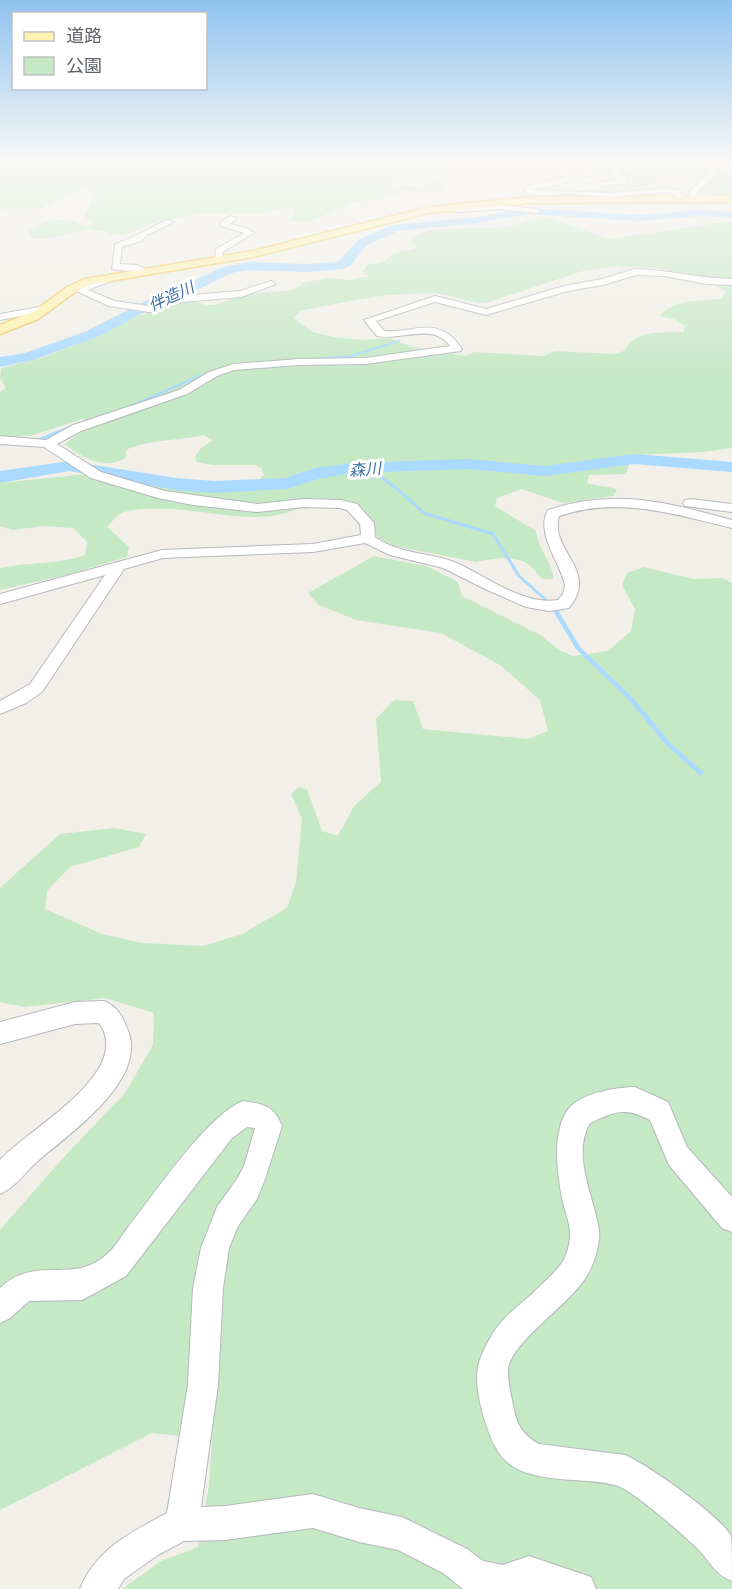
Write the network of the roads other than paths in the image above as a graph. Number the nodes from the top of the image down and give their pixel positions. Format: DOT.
graph roads {
  1 [pos="141,236"];
  2 [pos="243,236"];
  3 [pos="325,236"];
  4 [pos="218,260"];
  5 [pos="145,272"];
  6 [pos="108,278"];
  7 [pos="732,282"];
  8 [pos="271,284"];
  9 [pos="45,309"];
  10 [pos="0,317"];
  11 [pos="0,330"];
  12 [pos="0,440"];
  13 [pos="48,444"];
  14 [pos="657,506"];
  15 [pos="732,508"];
  16 [pos="732,524"];
  17 [pos="367,538"];
  18 [pos="119,565"];
  19 [pos="0,599"];
  20 [pos="0,708"];
  21 [pos="0,1033"];
  22 [pos="0,1181"];
  23 [pos="732,1218"];
  24 [pos="0,1308"];
  25 [pos="181,1524"];
  26 [pos="732,1564"];
  27 [pos="97,1589"];
  28 [pos="579,1589"];
  1 -- 5 [label="street"];
  2 -- 4 [label="street"];
  3 -- 4 [label="main road"];
  4 -- 5 [label="main road"];
  5 -- 6 [label="main road"];
  6 -- 8 [label="street"];
  6 -- 9 [label="main road"];
  7 -- 13 [label="street"];
  9 -- 10 [label="street"];
  9 -- 11 [label="main road"];
  12 -- 13 [label="street"];
  13 -- 17 [label="street"];
  14 -- 15 [label="street"];
  14 -- 16 [label="street"];
  14 -- 17 [label="street"];
  17 -- 18 [label="street"];
  18 -- 19 [label="street"];
  18 -- 20 [label="street"];
  21 -- 22 [label="street"];
  23 -- 26 [label="street"];
  24 -- 25 [label="street"];
  25 -- 27 [label="street"];
  25 -- 28 [label="street"];
}
